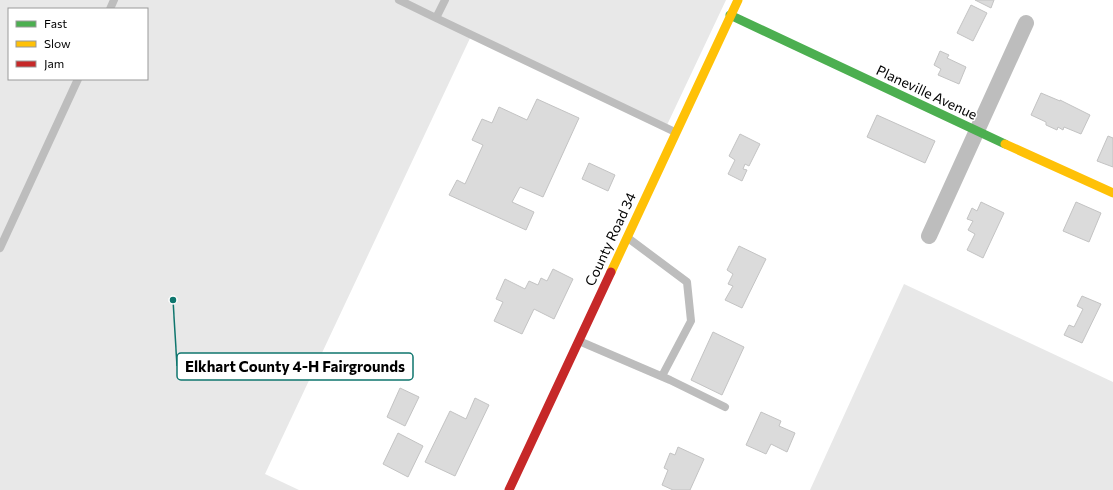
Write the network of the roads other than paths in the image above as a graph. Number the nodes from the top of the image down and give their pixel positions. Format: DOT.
graph roads {
  1 [pos="399,0"];
  2 [pos="445,0"];
  3 [pos="738,0"];
  4 [pos="730,15"];
  5 [pos="436,18"];
  6 [pos="1026,23"];
  7 [pos="78,80"];
  8 [pos="976,131"];
  9 [pos="675,132"];
  10 [pos="1113,193"];
  11 [pos="929,236"];
  12 [pos="626,237"];
  13 [pos="0,248"];
  14 [pos="578,341"];
  15 [pos="662,376"];
  16 [pos="725,407"];
  17 [pos="509,490"];
  1 -- 5 [label="lane"];
  2 -- 5 [label="lane"];
  3 -- 4 [label="street, County Road 34"];
  4 -- 8 [label="street, Planeville Avenue"];
  4 -- 9 [label="street, County Road 34"];
  5 -- 9 [label="lane"];
  6 -- 8 [label="street"];
  7 -- 13 [label="lane"];
  8 -- 10 [label="street, Planeville Avenue"];
  8 -- 11 [label="street"];
  9 -- 12 [label="street, County Road 34"];
  12 -- 14 [label="street, County Road 34"];
  12 -- 15 [label="lane"];
  14 -- 15 [label="lane"];
  14 -- 17 [label="street, County Road 34"];
  15 -- 16 [label="lane"];
}
